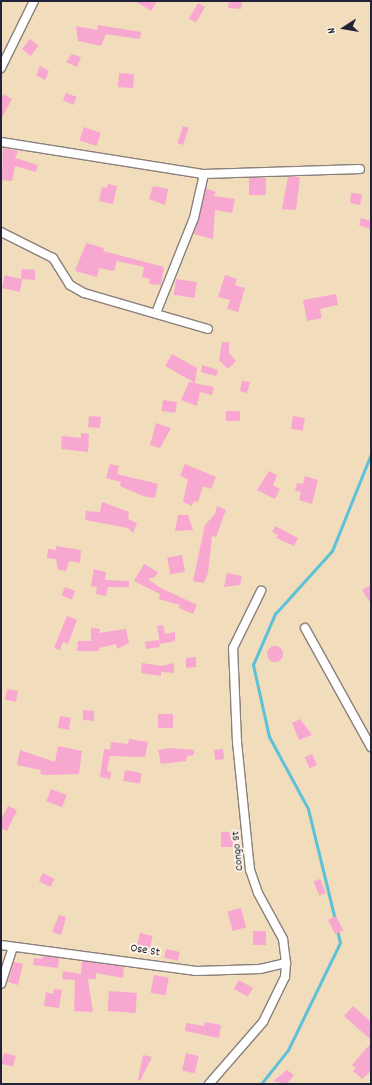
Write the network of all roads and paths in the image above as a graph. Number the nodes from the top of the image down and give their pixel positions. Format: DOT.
graph roads {
  1 [pos="34,1"];
  2 [pos="1,68"];
  3 [pos="1,142"];
  4 [pos="360,169"];
  5 [pos="204,174"];
  6 [pos="1,232"];
  7 [pos="156,314"];
  8 [pos="208,329"];
  9 [pos="261,591"];
  10 [pos="304,628"];
  11 [pos="371,747"];
  12 [pos="1,945"];
  13 [pos="13,948"];
  14 [pos="286,963"];
  15 [pos="1,984"];
  16 [pos="209,1084"];
  1 -- 2 [label="street"];
  3 -- 5 [label="street"];
  4 -- 5 [label="street"];
  5 -- 7 [label="street"];
  6 -- 7 [label="street"];
  7 -- 8 [label="street"];
  9 -- 14 [label="street, Congo St"];
  10 -- 11 [label="street"];
  12 -- 13 [label="street, Ose St"];
  13 -- 14 [label="street, Ose St"];
  13 -- 15 [label="street"];
  14 -- 16 [label="street, Congo St"];
}
